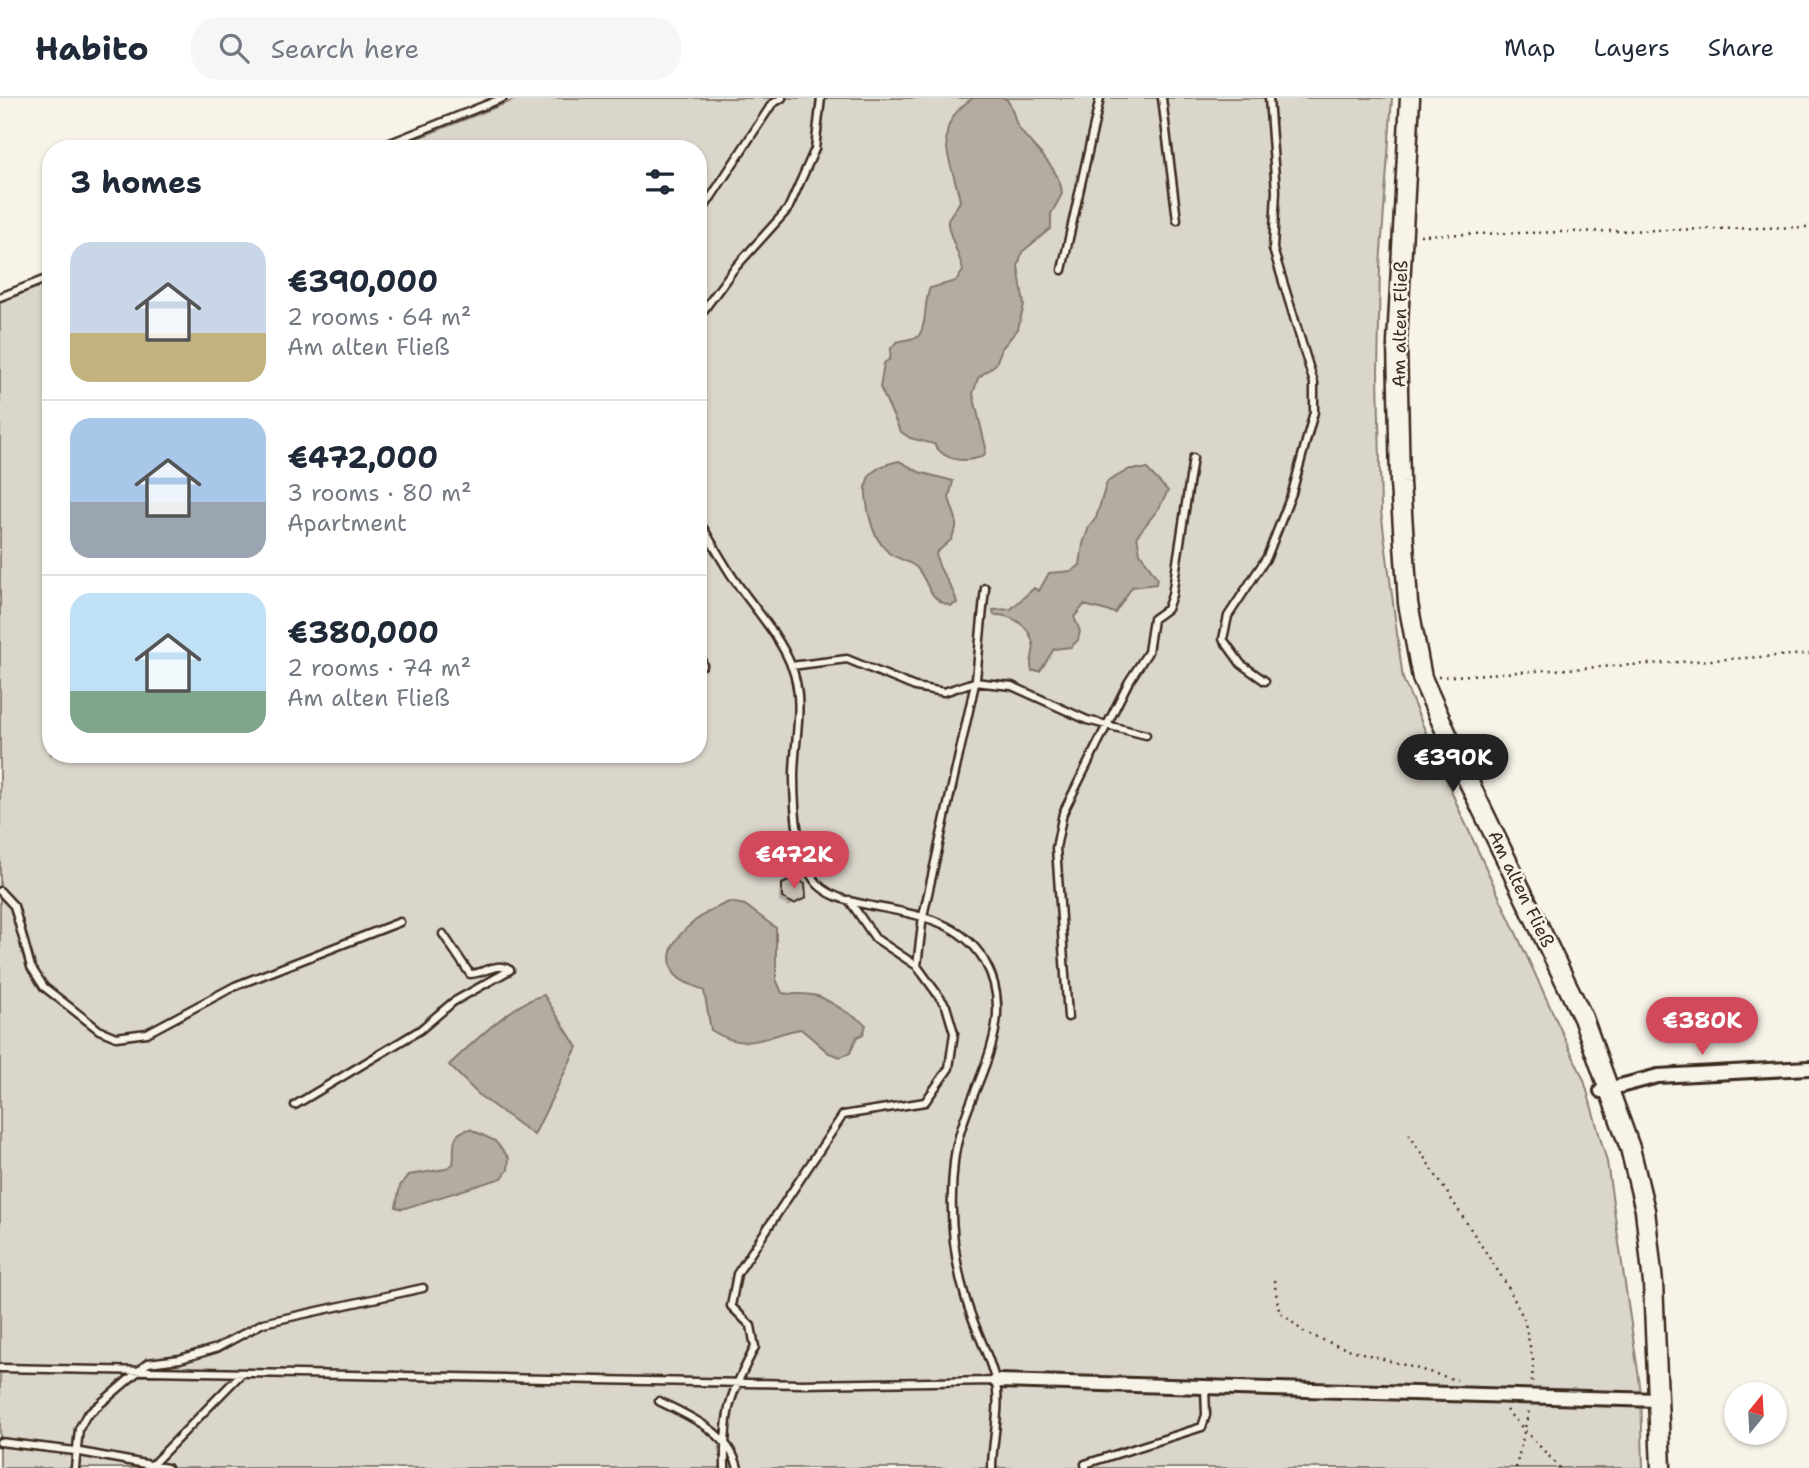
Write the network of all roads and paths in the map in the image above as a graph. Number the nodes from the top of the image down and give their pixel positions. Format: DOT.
graph roads {
  1 [pos="503,98"];
  2 [pos="782,98"];
  3 [pos="821,98"];
  4 [pos="1100,98"];
  5 [pos="1162,98"];
  6 [pos="1269,98"];
  7 [pos="1410,98"];
  8 [pos="398,140"];
  9 [pos="707,203"];
  10 [pos="1177,220"];
  11 [pos="1809,227"];
  12 [pos="1402,235"];
  13 [pos="1062,270"];
  14 [pos="42,281"];
  15 [pos="0,297"];
  16 [pos="707,306"];
  17 [pos="1194,457"];
  18 [pos="707,541"];
  19 [pos="985,588"];
  20 [pos="1809,654"];
  21 [pos="791,666"];
  22 [pos="1422,678"];
  23 [pos="1265,681"];
  24 [pos="974,682"];
  25 [pos="1107,726"];
  26 [pos="1146,735"];
  27 [pos="0,891"];
  28 [pos="849,900"];
  29 [pos="923,916"];
  30 [pos="400,922"];
  31 [pos="443,934"];
  32 [pos="917,966"];
  33 [pos="1068,1017"];
  34 [pos="1809,1068"];
  35 [pos="1606,1089"];
  36 [pos="295,1105"];
  37 [pos="1409,1134"];
  38 [pos="1274,1280"];
  39 [pos="423,1288"];
  40 [pos="0,1368"];
  41 [pos="135,1371"];
  42 [pos="242,1373"];
  43 [pos="996,1381"];
  44 [pos="737,1382"];
  45 [pos="1465,1383"];
  46 [pos="1205,1386"];
  47 [pos="1489,1393"];
  48 [pos="1532,1394"];
  49 [pos="1660,1400"];
  50 [pos="659,1401"];
  51 [pos="1525,1429"];
  52 [pos="724,1441"];
  53 [pos="0,1442"];
  54 [pos="75,1451"];
  55 [pos="150,1467"];
  56 [pos="75,1468"];
  57 [pos="167,1468"];
  58 [pos="725,1468"];
  59 [pos="738,1468"];
  60 [pos="992,1468"];
  61 [pos="1086,1468"];
  62 [pos="1516,1468"];
  63 [pos="1560,1468"];
  64 [pos="1661,1468"];
  1 -- 8 [label="lane"];
  2 -- 9 [label="lane"];
  3 -- 16 [label="lane"];
  4 -- 13 [label="lane"];
  5 -- 10 [label="lane"];
  6 -- 23 [label="lane"];
  7 -- 12 [label="main road, Am alten Fließ"];
  11 -- 12 [label="path"];
  12 -- 22 [label="main road, Am alten Fließ"];
  14 -- 15 [label="lane"];
  17 -- 25 [label="lane"];
  18 -- 21 [label="lane"];
  19 -- 24 [label="lane"];
  20 -- 22 [label="path"];
  21 -- 24 [label="lane"];
  21 -- 28 [label="lane"];
  22 -- 35 [label="main road, Am alten Fließ"];
  24 -- 25 [label="lane"];
  24 -- 29 [label="lane"];
  25 -- 26 [label="lane"];
  25 -- 33 [label="lane"];
  27 -- 30 [label="lane"];
  28 -- 29 [label="lane"];
  28 -- 32 [label="lane"];
  29 -- 32 [label="lane"];
  29 -- 43 [label="lane"];
  31 -- 36 [label="lane"];
  32 -- 44 [label="lane"];
  34 -- 35 [label="street"];
  35 -- 49 [label="main road, Am alten Fließ"];
  37 -- 48 [label="path"];
  38 -- 45 [label="path"];
  39 -- 41 [label="lane"];
  40 -- 41 [label="lane"];
  41 -- 42 [label="lane"];
  41 -- 54 [label="lane"];
  42 -- 44 [label="lane"];
  42 -- 55 [label="lane"];
  43 -- 44 [label="lane"];
  43 -- 46 [label="street"];
  43 -- 60 [label="lane"];
  44 -- 52 [label="lane"];
  46 -- 47 [label="street"];
  46 -- 61 [label="lane"];
  47 -- 48 [label="street"];
  47 -- 51 [label="path"];
  48 -- 49 [label="street"];
  48 -- 51 [label="path"];
  49 -- 64 [label="main road, Am alten Fließ"];
  50 -- 52 [label="lane"];
  51 -- 62 [label="path"];
  51 -- 63 [label="path"];
  52 -- 58 [label="lane"];
  52 -- 59 [label="lane"];
  53 -- 54 [label="lane"];
  54 -- 55 [label="lane"];
  54 -- 56 [label="lane"];
  55 -- 57 [label="lane"];
}
